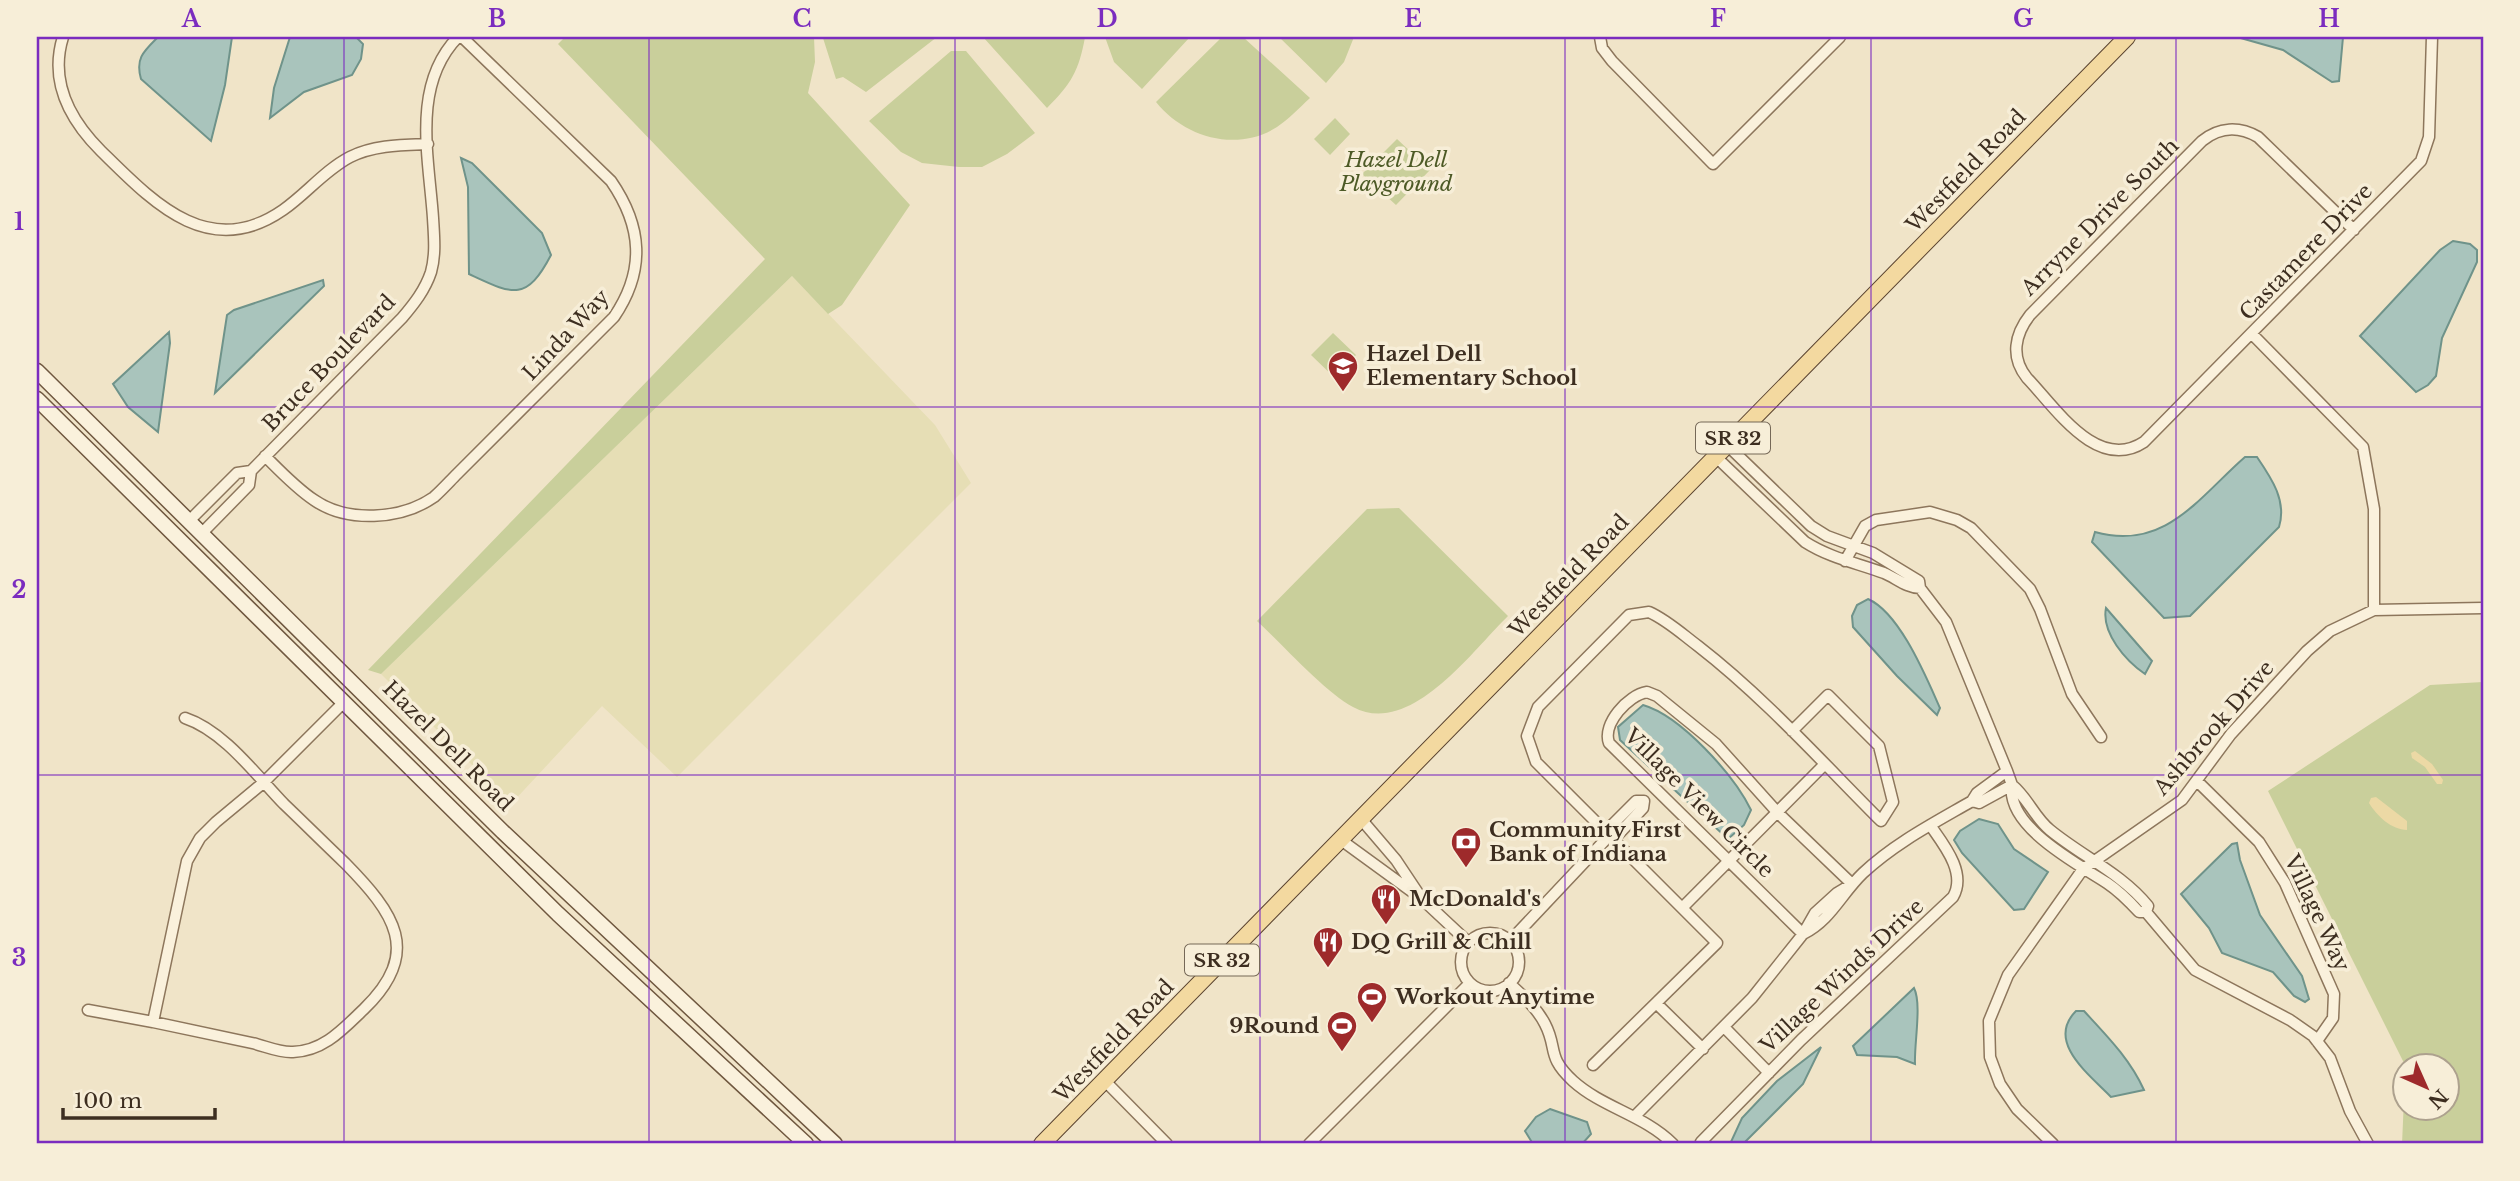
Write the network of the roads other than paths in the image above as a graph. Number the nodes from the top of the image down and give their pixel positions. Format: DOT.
graph roads {
  1 [pos="460,37"];
  2 [pos="1600,37"];
  3 [pos="1840,37"];
  4 [pos="2127,37"];
  5 [pos="2432,37"];
  6 [pos="62,40"];
  7 [pos="428,144"];
  8 [pos="2354,230"];
  9 [pos="2252,334"];
  10 [pos="37,371"];
  11 [pos="37,399"];
  12 [pos="1721,450"];
  13 [pos="2124,450"];
  14 [pos="265,456"];
  15 [pos="251,471"];
  16 [pos="190,520"];
  17 [pos="202,533"];
  18 [pos="1852,545"];
  19 [pos="1844,561"];
  20 [pos="1920,588"];
  21 [pos="2483,608"];
  22 [pos="2374,610"];
  23 [pos="344,702"];
  24 [pos="185,718"];
  25 [pos="1792,731"];
  26 [pos="2101,737"];
  27 [pos="1824,765"];
  28 [pos="2007,771"];
  29 [pos="2198,782"];
  30 [pos="263,783"];
  31 [pos="2012,785"];
  32 [pos="1656,789"];
  33 [pos="1972,801"];
  34 [pos="1777,812"];
  35 [pos="1361,819"];
  36 [pos="1930,825"];
  37 [pos="1609,836"];
  38 [pos="1341,839"];
  39 [pos="1729,860"];
  40 [pos="2093,860"];
  41 [pos="2083,869"];
  42 [pos="1852,884"];
  43 [pos="1422,899"];
  44 [pos="1682,908"];
  45 [pos="2146,912"];
  46 [pos="1803,934"];
  47 [pos="1510,941"];
  48 [pos="1468,942"];
  49 [pos="1469,983"];
  50 [pos="1509,983"];
  51 [pos="1656,1003"];
  52 [pos="690,1006"];
  53 [pos="88,1010"];
  54 [pos="676,1021"];
  55 [pos="153,1022"];
  56 [pos="1724,1027"];
  57 [pos="2317,1041"];
  58 [pos="1703,1049"];
  59 [pos="1593,1065"];
  60 [pos="1769,1073"];
  61 [pos="1104,1080"];
  62 [pos="1636,1115"];
  63 [pos="1701,1142"];
  64 [pos="806,1144"];
  65 [pos="835,1144"];
  66 [pos="1042,1144"];
  67 [pos="1167,1144"];
  68 [pos="1311,1144"];
  69 [pos="1674,1144"];
  70 [pos="2053,1144"];
  71 [pos="2368,1144"];
  1 -- 7 [label="street, Bruce Boulevard"];
  1 -- 14 [label="street, Linda Way"];
  2 -- 3 [label="street"];
  4 -- 12 [label="main road, Westfield Road / SR 32"];
  5 -- 8 [label="street, Castamere Drive"];
  6 -- 7 [label="street"];
  7 -- 14 [label="street, Bruce Boulevard"];
  8 -- 9 [label="street, Castamere Drive"];
  8 -- 13 [label="street, Arryne Drive South"];
  9 -- 13 [label="street, Castamere Drive"];
  9 -- 22 [label="street"];
  10 -- 16 [label="main road, Hazel Dell Road"];
  11 -- 23 [label="main road, Hazel Dell Road"];
  12 -- 18 [label="street"];
  12 -- 19 [label="street"];
  12 -- 35 [label="main road, Westfield Road / SR 32"];
  14 -- 15 [label="street, Bruce Boulevard"];
  15 -- 16 [label="street, Bruce Boulevard"];
  15 -- 17 [label="street, Bruce Boulevard"];
  16 -- 17 [label="main road, Hazel Dell Road"];
  17 -- 52 [label="main road, Hazel Dell Road"];
  18 -- 19 [label="street"];
  18 -- 20 [label="street"];
  18 -- 26 [label="street"];
  19 -- 20 [label="street"];
  20 -- 28 [label="street"];
  21 -- 22 [label="street, Ashbrook Drive"];
  22 -- 29 [label="street, Ashbrook Drive"];
  23 -- 30 [label="street"];
  23 -- 54 [label="main road, Hazel Dell Road"];
  24 -- 30 [label="street"];
  25 -- 27 [label="street"];
  25 -- 27 [label="street"];
  25 -- 37 [label="street"];
  27 -- 34 [label="street"];
  28 -- 31 [label="street"];
  28 -- 33 [label="street"];
  29 -- 40 [label="street, Ashbrook Drive"];
  29 -- 57 [label="street, Village Way"];
  30 -- 55 [label="street"];
  30 -- 55 [label="street"];
  31 -- 33 [label="street"];
  31 -- 40 [label="street"];
  31 -- 41 [label="street"];
  32 -- 34 [label="street, Village View Circle"];
  32 -- 37 [label="street"];
  32 -- 39 [label="street, Village View Circle"];
  33 -- 36 [label="street"];
  34 -- 39 [label="street"];
  34 -- 42 [label="street, Village View Circle"];
  35 -- 38 [label="main road, Westfield Road / SR 32"];
  35 -- 43 [label="street"];
  36 -- 42 [label="street"];
  36 -- 60 [label="street, Village Winds Drive"];
  37 -- 44 [label="street"];
  37 -- 47 [label="street"];
  38 -- 43 [label="street"];
  38 -- 61 [label="main road, Westfield Road / SR 32"];
  39 -- 44 [label="street"];
  39 -- 46 [label="street, Village View Circle"];
  40 -- 41 [label="street, Ashbrook Drive"];
  40 -- 45 [label="street"];
  41 -- 45 [label="street"];
  41 -- 70 [label="street, Ashbrook Drive"];
  42 -- 46 [label="street"];
  43 -- 48 [label="street"];
  44 -- 51 [label="street"];
  45 -- 57 [label="street"];
  46 -- 56 [label="street"];
  47 -- 48 [label="street"];
  47 -- 50 [label="street"];
  48 -- 49 [label="street"];
  49 -- 50 [label="street"];
  49 -- 68 [label="street"];
  50 -- 62 [label="street"];
  51 -- 58 [label="street"];
  51 -- 59 [label="street"];
  52 -- 54 [label="main road"];
  52 -- 65 [label="main road, Hazel Dell Road"];
  53 -- 55 [label="street"];
  54 -- 64 [label="main road, Hazel Dell Road"];
  56 -- 58 [label="street"];
  56 -- 60 [label="street"];
  57 -- 71 [label="street"];
  58 -- 62 [label="street"];
  60 -- 63 [label="street, Village Winds Drive"];
  61 -- 66 [label="main road, Westfield Road / SR 32"];
  61 -- 67 [label="street"];
  62 -- 69 [label="street"];
}
